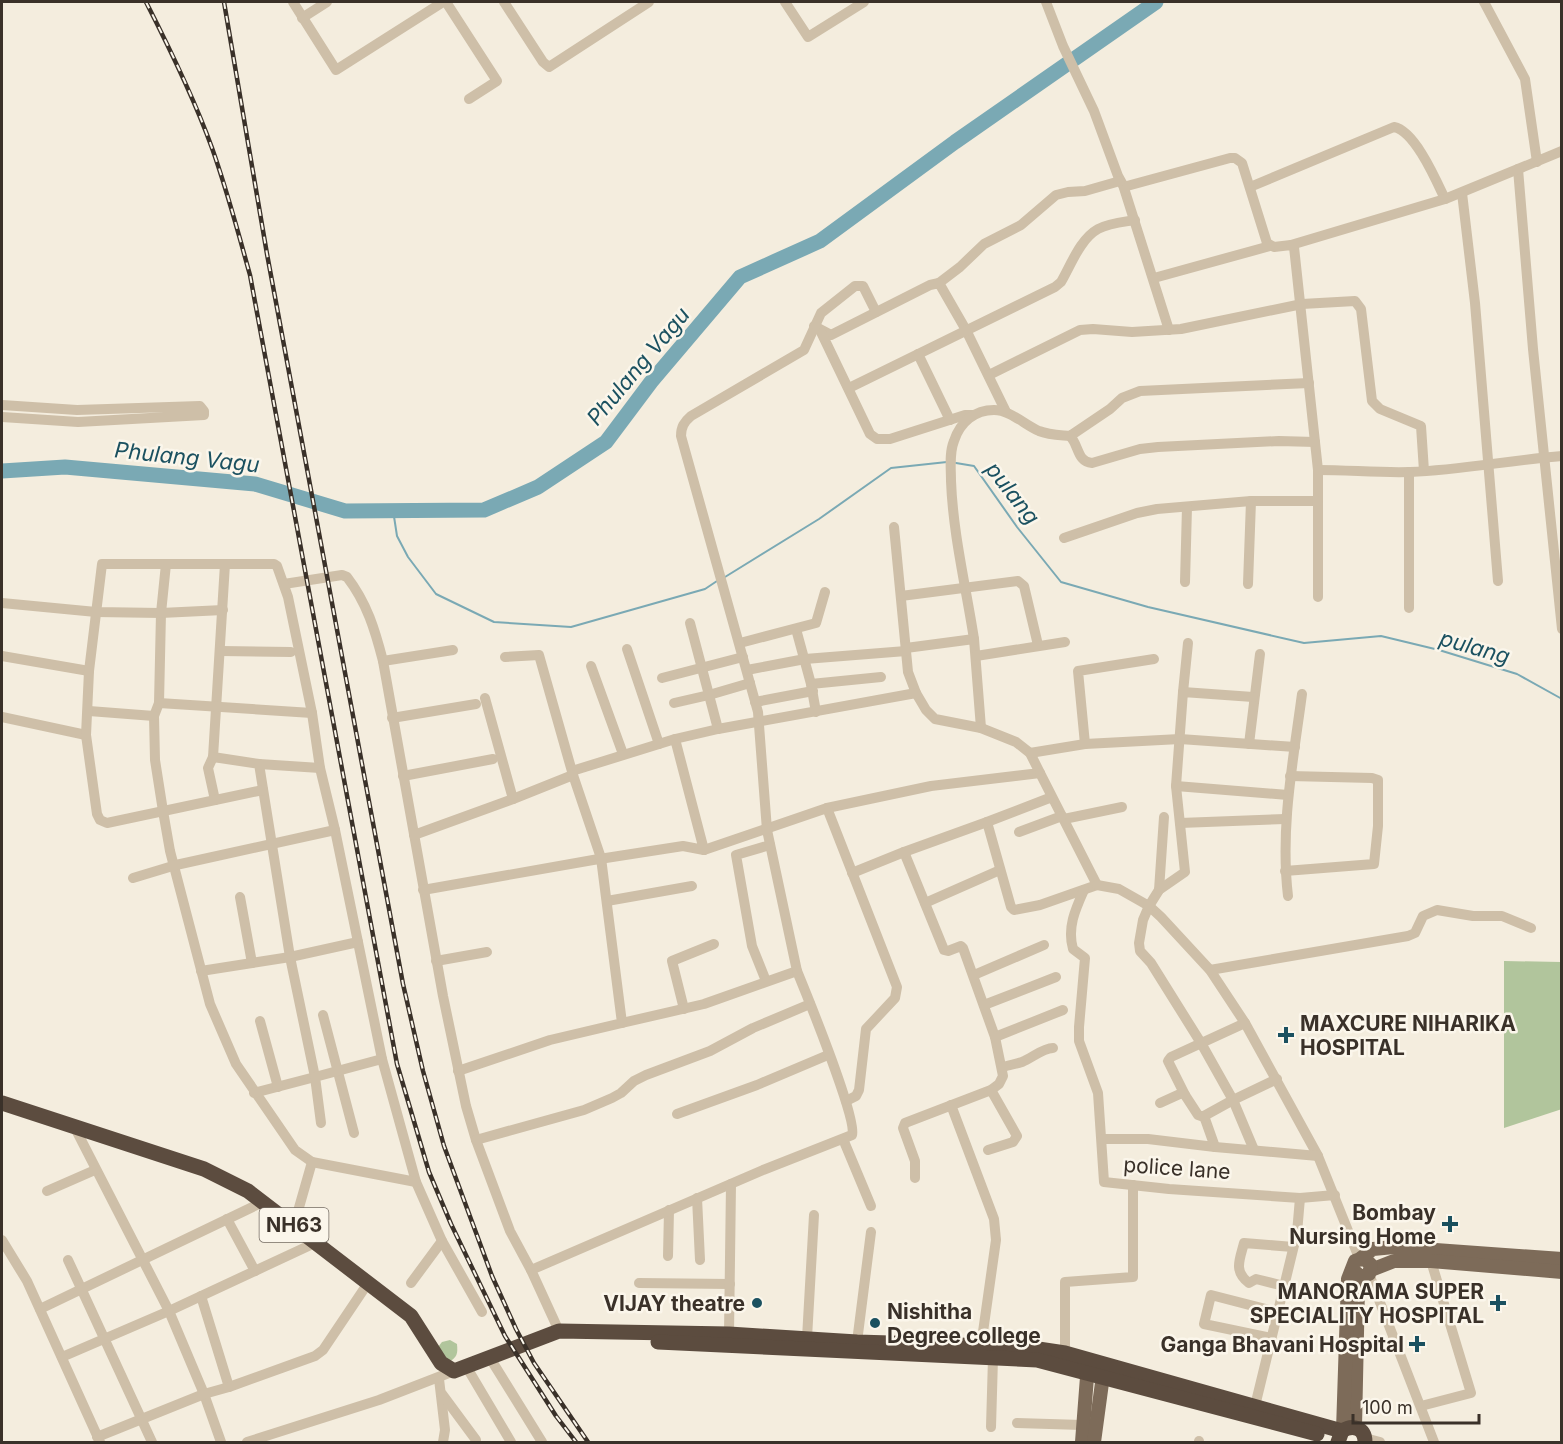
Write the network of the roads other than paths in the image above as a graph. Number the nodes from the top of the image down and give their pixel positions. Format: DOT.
graph roads {
  1 [pos="292,2"];
  2 [pos="327,2"];
  3 [pos="444,2"];
  4 [pos="504,2"];
  5 [pos="785,2"];
  6 [pos="864,2"];
  7 [pos="1046,2"];
  8 [pos="1484,2"];
  9 [pos="641,4"];
  10 [pos="302,18"];
  11 [pos="469,99"];
  12 [pos="1562,151"];
  13 [pos="1537,162"];
  14 [pos="1518,170"];
  15 [pos="1122,183"];
  16 [pos="1250,187"];
  17 [pos="1462,193"];
  18 [pos="1445,199"];
  19 [pos="1135,220"];
  20 [pos="1291,245"];
  21 [pos="1270,246"];
  22 [pos="1154,278"];
  23 [pos="939,283"];
  24 [pos="1302,304"];
  25 [pos="876,312"];
  26 [pos="817,328"];
  27 [pos="966,330"];
  28 [pos="1169,330"];
  29 [pos="918,354"];
  30 [pos="989,375"];
  31 [pos="1309,383"];
  32 [pos="849,388"];
  33 [pos="2,405"];
  34 [pos="1006,412"];
  35 [pos="974,415"];
  36 [pos="2,417"];
  37 [pos="950,420"];
  38 [pos="1070,436"];
  39 [pos="1315,442"];
  40 [pos="1562,456"];
  41 [pos="1543,457"];
  42 [pos="1488,465"];
  43 [pos="1318,470"];
  44 [pos="1424,471"];
  45 [pos="1409,472"];
  46 [pos="1251,501"];
  47 [pos="1318,501"];
  48 [pos="1187,507"];
  49 [pos="894,527"];
  50 [pos="1064,538"];
  51 [pos="166,564"];
  52 [pos="225,564"];
  53 [pos="1498,581"];
  54 [pos="1185,582"];
  55 [pos="284,584"];
  56 [pos="1248,584"];
  57 [pos="966,588"];
  58 [pos="825,592"];
  59 [pos="900,596"];
  60 [pos="1318,597"];
  61 [pos="2,603"];
  62 [pos="1408,608"];
  63 [pos="223,610"];
  64 [pos="96,612"];
  65 [pos="161,613"];
  66 [pos="690,623"];
  67 [pos="796,629"];
  68 [pos="1562,629"];
  69 [pos="974,639"];
  70 [pos="1065,642"];
  71 [pos="740,643"];
  72 [pos="1188,643"];
  73 [pos="1038,645"];
  74 [pos="627,649"];
  75 [pos="906,649"];
  76 [pos="453,650"];
  77 [pos="221,651"];
  78 [pos="291,652"];
  79 [pos="1260,654"];
  80 [pos="2,656"];
  81 [pos="976,656"];
  82 [pos="505,657"];
  83 [pos="743,657"];
  84 [pos="805,659"];
  85 [pos="1154,659"];
  86 [pos="382,661"];
  87 [pos="591,666"];
  88 [pos="702,667"];
  89 [pos="747,670"];
  90 [pos="89,671"];
  91 [pos="881,677"];
  92 [pos="662,678"];
  93 [pos="750,683"];
  94 [pos="812,687"];
  95 [pos="1183,692"];
  96 [pos="916,693"];
  97 [pos="1302,694"];
  98 [pos="709,695"];
  99 [pos="1253,697"];
  100 [pos="755,702"];
  101 [pos="159,703"];
  102 [pos="674,703"];
  103 [pos="217,707"];
  104 [pos="88,711"];
  105 [pos="816,712"];
  106 [pos="312,714"];
  107 [pos="154,716"];
  108 [pos="2,717"];
  109 [pos="392,718"];
  110 [pos="759,723"];
  111 [pos="981,728"];
  112 [pos="718,729"];
  113 [pos="87,735"];
  114 [pos="1180,739"];
  115 [pos="675,740"];
  116 [pos="659,744"];
  117 [pos="1085,744"];
  118 [pos="1249,744"];
  119 [pos="1295,747"];
  120 [pos="1030,753"];
  121 [pos="623,754"];
  122 [pos="213,757"];
  123 [pos="493,759"];
  124 [pos="259,764"];
  125 [pos="320,768"];
  126 [pos="573,773"];
  127 [pos="1040,773"];
  128 [pos="403,776"];
  129 [pos="1290,776"];
  130 [pos="1176,786"];
  131 [pos="262,790"];
  132 [pos="1288,795"];
  133 [pos="1052,797"];
  134 [pos="513,799"];
  135 [pos="215,800"];
  136 [pos="1122,807"];
  137 [pos="827,808"];
  138 [pos="163,811"];
  139 [pos="1063,817"];
  140 [pos="1164,817"];
  141 [pos="1285,819"];
  142 [pos="987,822"];
  143 [pos="1180,823"];
  144 [pos="335,830"];
  145 [pos="767,830"];
  146 [pos="1019,832"];
  147 [pos="414,834"];
  148 [pos="272,844"];
  149 [pos="770,845"];
  150 [pos="704,850"];
  151 [pos="904,852"];
  152 [pos="602,858"];
  153 [pos="176,865"];
  154 [pos="1000,870"];
  155 [pos="1285,871"];
  156 [pos="852,873"];
  157 [pos="133,878"];
  158 [pos="1097,885"];
  159 [pos="692,886"];
  160 [pos="423,890"];
  161 [pos="1084,890"];
  162 [pos="1159,890"];
  163 [pos="1288,896"];
  164 [pos="240,897"];
  165 [pos="607,902"];
  166 [pos="925,903"];
  167 [pos="1149,906"];
  168 [pos="1531,928"];
  169 [pos="358,942"];
  170 [pos="714,944"];
  171 [pos="1044,945"];
  172 [pos="487,952"];
  173 [pos="290,957"];
  174 [pos="436,961"];
  175 [pos="252,963"];
  176 [pos="797,970"];
  177 [pos="1210,970"];
  178 [pos="201,971"];
  179 [pos="974,975"];
  180 [pos="1056,977"];
  181 [pos="766,981"];
  182 [pos="810,1004"];
  183 [pos="984,1005"];
  184 [pos="684,1009"];
  185 [pos="1063,1010"];
  186 [pos="323,1015"];
  187 [pos="260,1022"];
  188 [pos="622,1023"];
  189 [pos="1245,1023"];
  190 [pos="995,1036"];
  191 [pos="1201,1044"];
  192 [pos="1053,1048"];
  193 [pos="828,1054"];
  194 [pos="382,1059"];
  195 [pos="1003,1067"];
  196 [pos="338,1071"];
  197 [pos="458,1071"];
  198 [pos="315,1077"];
  199 [pos="1277,1080"];
  200 [pos="278,1087"];
  201 [pos="991,1090"];
  202 [pos="254,1093"];
  203 [pos="1185,1095"];
  204 [pos="1233,1100"];
  205 [pos="846,1101"];
  206 [pos="1160,1102"];
  207 [pos="3,1105"];
  208 [pos="951,1105"];
  209 [pos="677,1114"];
  210 [pos="1204,1117"];
  211 [pos="321,1123"];
  212 [pos="75,1128"];
  213 [pos="354,1133"];
  214 [pos="843,1139"];
  215 [pos="1102,1139"];
  216 [pos="476,1140"];
  217 [pos="1215,1147"];
  218 [pos="988,1150"];
  219 [pos="1254,1150"];
  220 [pos="1318,1156"];
  221 [pos="312,1162"];
  222 [pos="95,1170"];
  223 [pos="915,1178"];
  224 [pos="416,1182"];
  225 [pos="731,1184"];
  226 [pos="1133,1185"];
  227 [pos="46,1191"];
  228 [pos="1335,1194"];
  229 [pos="697,1198"];
  230 [pos="1300,1198"];
  231 [pos="263,1202"];
  232 [pos="871,1206"];
  233 [pos="669,1210"];
  234 [pos="814,1215"];
  235 [pos="227,1219"];
  236 [pos="294,1225"];
  237 [pos="871,1232"];
  238 [pos="2,1240"];
  239 [pos="441,1241"];
  240 [pos="317,1242"];
  241 [pos="1293,1247"];
  242 [pos="668,1256"];
  243 [pos="1562,1259"];
  244 [pos="68,1260"];
  245 [pos="141,1260"];
  246 [pos="700,1260"];
  247 [pos="1431,1262"];
  248 [pos="1362,1268"];
  249 [pos="531,1270"];
  250 [pos="255,1271"];
  251 [pos="1562,1272"];
  252 [pos="368,1283"];
  253 [pos="411,1283"];
  254 [pos="639,1283"];
  255 [pos="730,1284"];
  256 [pos="1284,1286"];
  257 [pos="81,1289"];
  258 [pos="201,1296"];
  259 [pos="40,1309"];
  260 [pos="169,1311"];
  261 [pos="482,1312"];
  262 [pos="1277,1312"];
  263 [pos="558,1331"];
  264 [pos="729,1334"];
  265 [pos="542,1337"];
  266 [pos="104,1338"];
  267 [pos="807,1338"];
  268 [pos="1271,1338"];
  269 [pos="857,1342"];
  270 [pos="981,1346"];
  271 [pos="1065,1353"];
  272 [pos="62,1357"];
  273 [pos="490,1358"];
  274 [pos="993,1358"];
  275 [pos="1088,1367"];
  276 [pos="460,1369"];
  277 [pos="1104,1370"];
  278 [pos="439,1379"];
  279 [pos="229,1387"];
  280 [pos="204,1394"];
  281 [pos="442,1394"];
  282 [pos="1256,1406"];
  283 [pos="1421,1406"];
  284 [pos="142,1418"];
  285 [pos="1017,1424"];
  286 [pos="1082,1425"];
  287 [pos="991,1427"];
  288 [pos="1353,1437"];
  289 [pos="99,1440"];
  290 [pos="476,1442"];
  291 [pos="152,1443"];
  292 [pos="221,1443"];
  293 [pos="247,1443"];
  294 [pos="443,1443"];
  295 [pos="511,1443"];
  296 [pos="542,1443"];
  297 [pos="1082,1443"];
  298 [pos="1094,1443"];
  299 [pos="1434,1443"];
  1 -- 10 [label="street"];
  2 -- 10 [label="street"];
  3 -- 10 [label="street"];
  3 -- 11 [label="street"];
  4 -- 9 [label="street"];
  5 -- 6 [label="street"];
  7 -- 15 [label="street"];
  8 -- 13 [label="street"];
  12 -- 13 [label="street"];
  13 -- 14 [label="street"];
  14 -- 17 [label="street"];
  14 -- 41 [label="street"];
  15 -- 16 [label="street"];
  15 -- 19 [label="street"];
  15 -- 23 [label="street"];
  16 -- 18 [label="street"];
  16 -- 21 [label="street"];
  17 -- 18 [label="street"];
  17 -- 42 [label="street"];
  18 -- 20 [label="street"];
  19 -- 22 [label="street"];
  19 -- 27 [label="street"];
  20 -- 21 [label="street"];
  20 -- 24 [label="street"];
  21 -- 22 [label="street"];
  22 -- 28 [label="street"];
  23 -- 25 [label="street"];
  23 -- 27 [label="street"];
  24 -- 28 [label="street"];
  24 -- 31 [label="street"];
  24 -- 44 [label="street"];
  25 -- 26 [label="street"];
  25 -- 26 [label="street"];
  26 -- 32 [label="street"];
  26 -- 71 [label="street"];
  27 -- 29 [label="street"];
  27 -- 30 [label="street"];
  28 -- 30 [label="street"];
  29 -- 32 [label="street"];
  29 -- 37 [label="street"];
  30 -- 34 [label="street"];
  31 -- 38 [label="street"];
  31 -- 39 [label="street"];
  32 -- 37 [label="street"];
  33 -- 36 [label="street"];
  34 -- 35 [label="street"];
  34 -- 38 [label="street"];
  35 -- 37 [label="street"];
  35 -- 57 [label="street"];
  38 -- 39 [label="street"];
  39 -- 43 [label="street"];
  40 -- 41 [label="street"];
  41 -- 42 [label="street"];
  41 -- 68 [label="street"];
  42 -- 44 [label="street"];
  42 -- 53 [label="street"];
  43 -- 45 [label="street"];
  43 -- 47 [label="street"];
  44 -- 45 [label="street"];
  45 -- 62 [label="street"];
  46 -- 47 [label="street"];
  46 -- 48 [label="street"];
  46 -- 56 [label="street"];
  47 -- 60 [label="street"];
  48 -- 50 [label="street"];
  48 -- 54 [label="street"];
  49 -- 59 [label="street"];
  51 -- 52 [label="street"];
  51 -- 64 [label="street"];
  51 -- 65 [label="street"];
  52 -- 55 [label="street"];
  52 -- 63 [label="street"];
  55 -- 86 [label="street"];
  55 -- 106 [label="street"];
  57 -- 59 [label="street"];
  57 -- 69 [label="street"];
  57 -- 73 [label="street"];
  58 -- 67 [label="street"];
  59 -- 75 [label="street"];
  61 -- 64 [label="street"];
  63 -- 65 [label="street"];
  63 -- 77 [label="street"];
  64 -- 65 [label="street"];
  64 -- 90 [label="street"];
  65 -- 101 [label="street"];
  66 -- 88 [label="street"];
  67 -- 71 [label="street"];
  67 -- 84 [label="street"];
  69 -- 75 [label="street"];
  69 -- 81 [label="street"];
  70 -- 73 [label="street"];
  71 -- 83 [label="street"];
  72 -- 95 [label="street"];
  73 -- 81 [label="street"];
  74 -- 116 [label="street"];
  75 -- 84 [label="street"];
  75 -- 96 [label="street"];
  76 -- 86 [label="street"];
  77 -- 78 [label="street"];
  77 -- 103 [label="street"];
  79 -- 99 [label="street"];
  80 -- 90 [label="street"];
  81 -- 111 [label="street"];
  82 -- 126 [label="street"];
  83 -- 88 [label="street"];
  83 -- 89 [label="street"];
  84 -- 89 [label="street"];
  84 -- 94 [label="street"];
  85 -- 117 [label="street"];
  86 -- 109 [label="street"];
  87 -- 121 [label="street"];
  88 -- 92 [label="street"];
  88 -- 98 [label="street"];
  89 -- 93 [label="street"];
  90 -- 104 [label="street"];
  91 -- 94 [label="street"];
  93 -- 98 [label="street"];
  93 -- 100 [label="street"];
  94 -- 100 [label="street"];
  94 -- 105 [label="street"];
  95 -- 99 [label="street"];
  95 -- 114 [label="street"];
  96 -- 105 [label="street"];
  96 -- 111 [label="street"];
  97 -- 119 [label="street"];
  98 -- 102 [label="street"];
  98 -- 112 [label="street"];
  99 -- 118 [label="street"];
  100 -- 110 [label="street"];
  101 -- 103 [label="street"];
  101 -- 107 [label="street"];
  103 -- 106 [label="street"];
  103 -- 122 [label="street"];
  104 -- 107 [label="street"];
  104 -- 113 [label="street"];
  105 -- 110 [label="street"];
  106 -- 125 [label="street"];
  107 -- 138 [label="street"];
  108 -- 113 [label="street"];
  109 -- 128 [label="street"];
  109 -- 134 [label="street"];
  110 -- 112 [label="street"];
  110 -- 145 [label="street"];
  111 -- 120 [label="street"];
  112 -- 115 [label="street"];
  113 -- 138 [label="street"];
  114 -- 117 [label="street"];
  114 -- 118 [label="street"];
  114 -- 130 [label="street"];
  115 -- 116 [label="street"];
  115 -- 150 [label="street"];
  116 -- 121 [label="street"];
  117 -- 120 [label="street"];
  118 -- 119 [label="street"];
  119 -- 129 [label="street"];
  120 -- 127 [label="street"];
  121 -- 126 [label="street"];
  122 -- 124 [label="street"];
  122 -- 135 [label="street"];
  123 -- 128 [label="street"];
  124 -- 125 [label="street"];
  124 -- 131 [label="street"];
  125 -- 144 [label="street"];
  126 -- 134 [label="street"];
  126 -- 152 [label="street"];
  127 -- 133 [label="street"];
  127 -- 137 [label="street"];
  128 -- 147 [label="street"];
  129 -- 132 [label="street"];
  129 -- 155 [label="street"];
  130 -- 132 [label="street"];
  130 -- 143 [label="street"];
  131 -- 135 [label="street"];
  131 -- 148 [label="street"];
  132 -- 141 [label="street"];
  133 -- 139 [label="street"];
  133 -- 142 [label="street"];
  134 -- 147 [label="street"];
  135 -- 138 [label="street"];
  136 -- 139 [label="street"];
  137 -- 145 [label="street"];
  137 -- 156 [label="street"];
  138 -- 153 [label="street"];
  139 -- 146 [label="street"];
  139 -- 158 [label="street"];
  140 -- 162 [label="street"];
  141 -- 143 [label="street"];
  141 -- 155 [label="street"];
  142 -- 151 [label="street"];
  142 -- 154 [label="street"];
  143 -- 162 [label="street"];
  144 -- 148 [label="street"];
  144 -- 169 [label="street"];
  145 -- 149 [label="street"];
  145 -- 150 [label="street"];
  147 -- 160 [label="street"];
  148 -- 153 [label="street"];
  148 -- 173 [label="street"];
  149 -- 176 [label="street"];
  149 -- 181 [label="street"];
  150 -- 152 [label="street"];
  151 -- 156 [label="street"];
  151 -- 166 [label="street"];
  152 -- 160 [label="street"];
  152 -- 165 [label="street"];
  153 -- 157 [label="street"];
  153 -- 178 [label="street"];
  154 -- 161 [label="street"];
  154 -- 166 [label="street"];
  155 -- 163 [label="street"];
  156 -- 205 [label="street"];
  158 -- 161 [label="street"];
  158 -- 167 [label="street"];
  159 -- 165 [label="street"];
  160 -- 174 [label="street"];
  161 -- 215 [label="street, police lane"];
  162 -- 167 [label="street"];
  164 -- 175 [label="street"];
  165 -- 188 [label="street"];
  166 -- 179 [label="street"];
  167 -- 177 [label="street"];
  167 -- 191 [label="street"];
  168 -- 177 [label="street"];
  169 -- 173 [label="street"];
  169 -- 194 [label="street"];
  170 -- 184 [label="street"];
  171 -- 179 [label="street"];
  172 -- 174 [label="street"];
  173 -- 175 [label="street"];
  173 -- 198 [label="street"];
  174 -- 197 [label="street"];
  175 -- 178 [label="street"];
  176 -- 181 [label="street"];
  176 -- 182 [label="street"];
  177 -- 189 [label="street"];
  178 -- 202 [label="street"];
  179 -- 183 [label="street"];
  180 -- 183 [label="street"];
  181 -- 184 [label="street"];
  182 -- 193 [label="street"];
  182 -- 216 [label="street"];
  183 -- 190 [label="street"];
  184 -- 188 [label="street"];
  185 -- 190 [label="street"];
  186 -- 196 [label="street"];
  187 -- 200 [label="street"];
  188 -- 197 [label="street"];
  189 -- 191 [label="street"];
  189 -- 199 [label="street"];
  190 -- 195 [label="street"];
  191 -- 203 [label="street"];
  191 -- 204 [label="street"];
  192 -- 195 [label="street"];
  193 -- 205 [label="street"];
  193 -- 209 [label="street"];
  194 -- 196 [label="street"];
  194 -- 224 [label="street"];
  195 -- 201 [label="street"];
  196 -- 198 [label="street"];
  196 -- 213 [label="street"];
  197 -- 216 [label="street"];
  198 -- 200 [label="street"];
  198 -- 211 [label="street"];
  199 -- 204 [label="street"];
  199 -- 220 [label="street"];
  200 -- 202 [label="street"];
  201 -- 208 [label="street"];
  201 -- 218 [label="street"];
  202 -- 221 [label="street"];
  203 -- 206 [label="street"];
  203 -- 210 [label="street"];
  204 -- 210 [label="street"];
  204 -- 219 [label="street"];
  205 -- 214 [label="street"];
  207 -- 212 [label="highway, NH63"];
  208 -- 223 [label="street"];
  208 -- 270 [label="street"];
  210 -- 217 [label="street"];
  212 -- 222 [label="street"];
  212 -- 231 [label="highway, NH63"];
  214 -- 225 [label="street"];
  214 -- 232 [label="street"];
  215 -- 217 [label="street"];
  215 -- 226 [label="street, police lane"];
  216 -- 249 [label="street"];
  217 -- 219 [label="street"];
  219 -- 220 [label="street"];
  220 -- 228 [label="street"];
  221 -- 224 [label="street"];
  221 -- 236 [label="street"];
  222 -- 227 [label="street"];
  222 -- 245 [label="street"];
  224 -- 239 [label="street"];
  225 -- 229 [label="street"];
  225 -- 255 [label="street"];
  226 -- 230 [label="street, police lane"];
  226 -- 271 [label="street"];
  228 -- 230 [label="street, police lane"];
  228 -- 248 [label="street"];
  229 -- 233 [label="street"];
  229 -- 246 [label="street"];
  230 -- 241 [label="street"];
  231 -- 235 [label="street"];
  231 -- 236 [label="highway, NH63"];
  233 -- 242 [label="street"];
  233 -- 249 [label="street"];
  234 -- 267 [label="street"];
  235 -- 245 [label="street"];
  235 -- 250 [label="street"];
  236 -- 240 [label="highway, NH63"];
  237 -- 269 [label="street"];
  238 -- 259 [label="street"];
  239 -- 253 [label="street"];
  239 -- 261 [label="street"];
  240 -- 250 [label="street"];
  240 -- 252 [label="highway, NH63"];
  241 -- 256 [label="street"];
  241 -- 256 [label="street"];
  243 -- 248 [label="main road"];
  244 -- 257 [label="street"];
  245 -- 257 [label="street"];
  245 -- 260 [label="street"];
  247 -- 248 [label="main road"];
  247 -- 251 [label="main road"];
  247 -- 283 [label="street"];
  248 -- 283 [label="street"];
  248 -- 288 [label="main road"];
  249 -- 263 [label="street"];
  250 -- 258 [label="street"];
  252 -- 276 [label="highway, NH63"];
  252 -- 279 [label="street"];
  254 -- 255 [label="street"];
  255 -- 264 [label="street"];
  256 -- 262 [label="street"];
  257 -- 259 [label="street"];
  257 -- 266 [label="street"];
  258 -- 260 [label="street"];
  258 -- 279 [label="street"];
  259 -- 272 [label="street"];
  260 -- 266 [label="street"];
  260 -- 280 [label="street"];
  262 -- 268 [label="street"];
  262 -- 268 [label="street"];
  263 -- 264 [label="highway"];
  263 -- 265 [label="highway"];
  264 -- 267 [label="highway"];
  265 -- 273 [label="highway"];
  265 -- 274 [label="highway"];
  266 -- 272 [label="street"];
  266 -- 284 [label="street"];
  267 -- 269 [label="highway"];
  268 -- 282 [label="street"];
  269 -- 270 [label="highway"];
  270 -- 271 [label="highway"];
  271 -- 275 [label="highway"];
  272 -- 289 [label="street"];
  273 -- 276 [label="highway"];
  273 -- 296 [label="street"];
  274 -- 275 [label="highway"];
  274 -- 287 [label="street"];
  275 -- 277 [label="highway"];
  275 -- 286 [label="main road"];
  276 -- 278 [label="street"];
  276 -- 295 [label="street"];
  277 -- 282 [label="highway"];
  277 -- 288 [label="highway"];
  277 -- 298 [label="main road"];
  278 -- 281 [label="street"];
  278 -- 293 [label="street"];
  279 -- 280 [label="street"];
  280 -- 284 [label="street"];
  280 -- 292 [label="street"];
  281 -- 290 [label="street"];
  281 -- 294 [label="street"];
  282 -- 288 [label="highway"];
  283 -- 299 [label="street"];
  284 -- 289 [label="street"];
  284 -- 291 [label="street"];
  285 -- 286 [label="street"];
  286 -- 297 [label="main road"];
}
